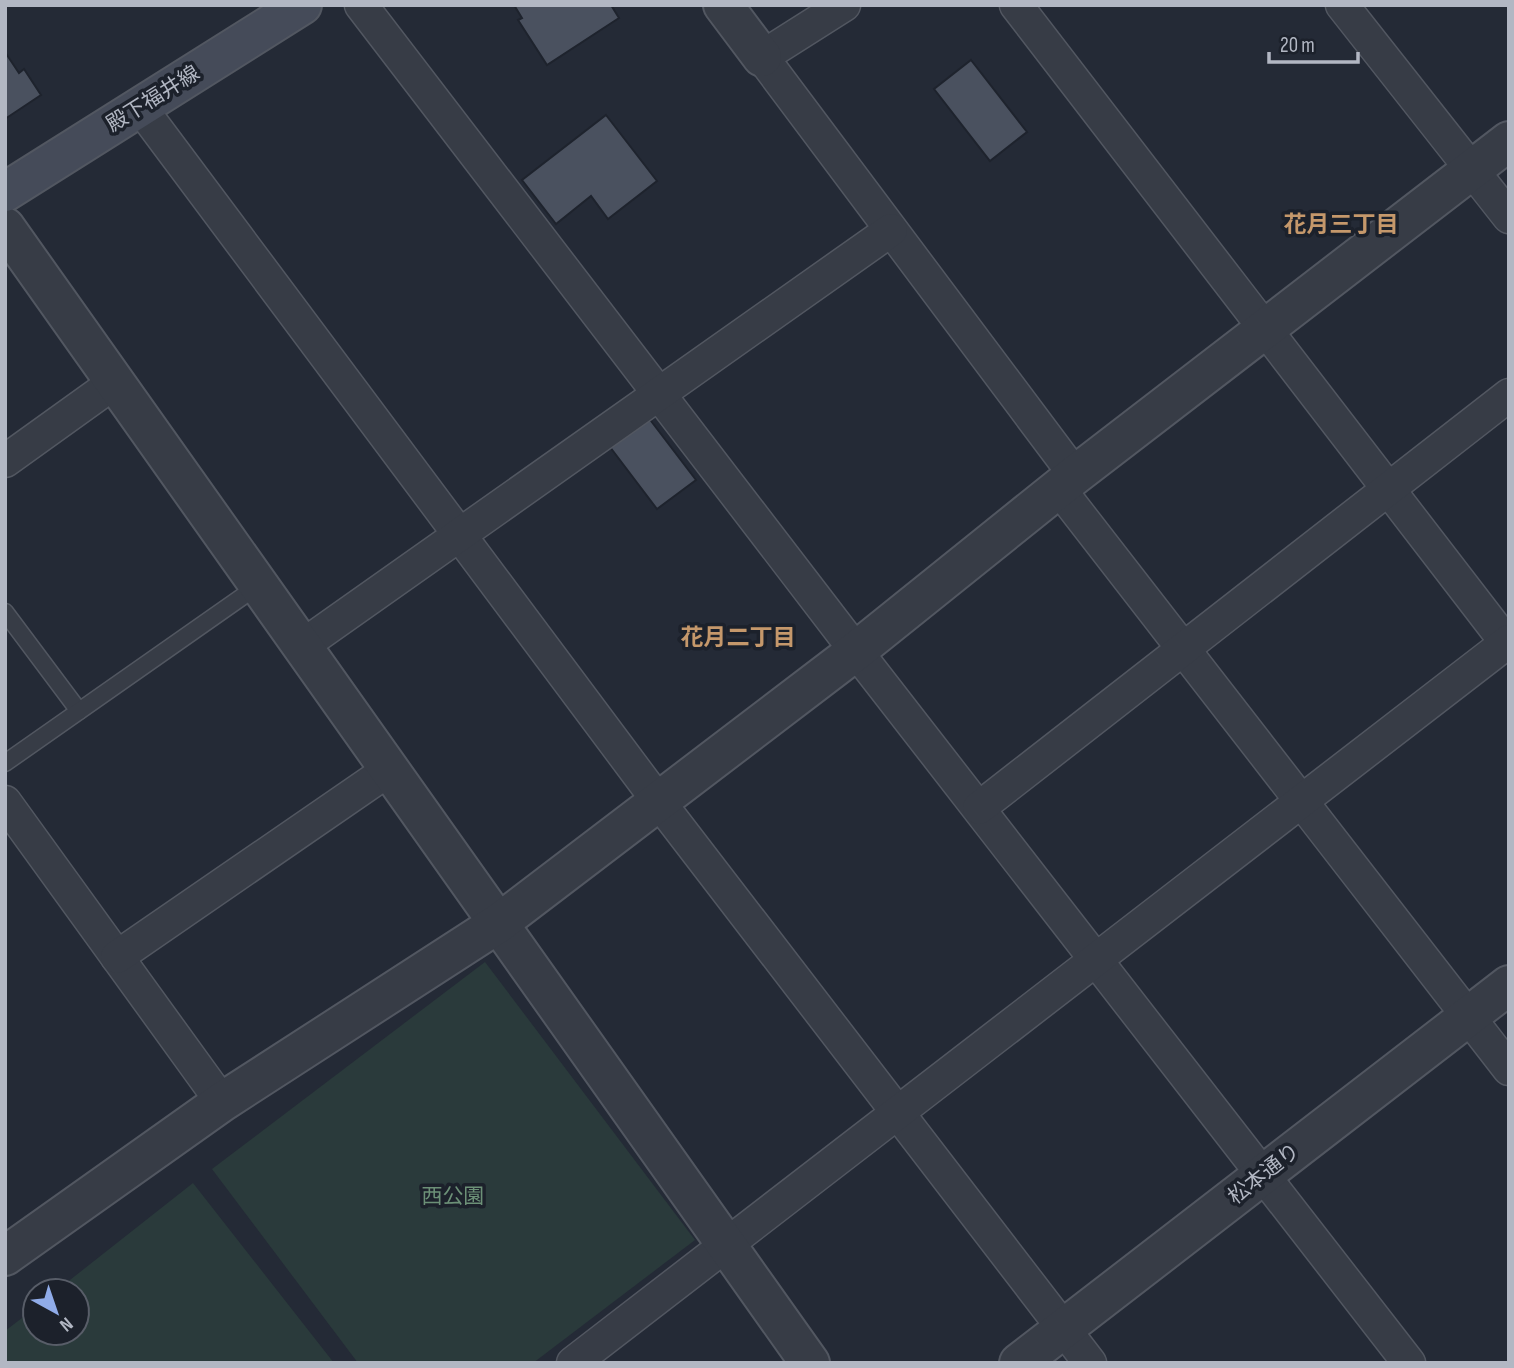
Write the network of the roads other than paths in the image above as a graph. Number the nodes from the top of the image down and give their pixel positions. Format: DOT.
graph roads {
  1 [pos="361,5"];
  2 [pos="723,5"];
  3 [pos="844,5"];
  4 [pos="1016,5"];
  5 [pos="1342,5"];
  6 [pos="296,7"];
  7 [pos="762,57"];
  8 [pos="140,107"];
  9 [pos="1509,141"];
  10 [pos="1472,170"];
  11 [pos="5,192"];
  12 [pos="1509,217"];
  13 [pos="5,227"];
  14 [pos="891,230"];
  15 [pos="1265,329"];
  16 [pos="115,382"];
  17 [pos="659,394"];
  18 [pos="1509,395"];
  19 [pos="5,461"];
  20 [pos="1068,482"];
  21 [pos="1388,489"];
  22 [pos="460,535"];
  23 [pos="259,585"];
  24 [pos="5,612"];
  25 [pos="1508,643"];
  26 [pos="302,646"];
  27 [pos="1183,649"];
  28 [pos="856,651"];
  29 [pos="79,711"];
  30 [pos="5,763"];
  31 [pos="390,769"];
  32 [pos="1301,801"];
  33 [pos="5,802"];
  34 [pos="659,802"];
  35 [pos="979,808"];
  36 [pos="499,923"];
  37 [pos="117,957"];
  38 [pos="1096,958"];
  39 [pos="1509,985"];
  40 [pos="1468,1017"];
  41 [pos="1509,1069"];
  42 [pos="222,1102"];
  43 [pos="896,1112"];
  44 [pos="1264,1174"];
  45 [pos="725,1243"];
  46 [pos="5,1256"];
  47 [pos="1064,1328"];
  48 [pos="573,1363"];
  49 [pos="810,1363"];
  50 [pos="1019,1363"];
  51 [pos="1090,1363"];
  52 [pos="1409,1363"];
  1 -- 17 [label="street"];
  2 -- 7 [label="street"];
  3 -- 7 [label="street"];
  4 -- 15 [label="street"];
  5 -- 10 [label="street"];
  6 -- 8 [label="main road, 殿下福井線"];
  7 -- 14 [label="street"];
  8 -- 11 [label="main road, 殿下福井線"];
  8 -- 22 [label="street"];
  9 -- 10 [label="street"];
  10 -- 12 [label="street"];
  10 -- 15 [label="street"];
  13 -- 16 [label="street"];
  14 -- 17 [label="street"];
  14 -- 20 [label="street"];
  15 -- 20 [label="street"];
  15 -- 21 [label="street"];
  16 -- 19 [label="street"];
  16 -- 23 [label="street"];
  17 -- 22 [label="street"];
  17 -- 28 [label="street"];
  18 -- 21 [label="street"];
  20 -- 27 [label="street"];
  20 -- 28 [label="street"];
  21 -- 25 [label="street"];
  21 -- 27 [label="street"];
  22 -- 26 [label="street"];
  22 -- 34 [label="street"];
  23 -- 26 [label="street"];
  23 -- 29 [label="lane"];
  24 -- 29 [label="lane"];
  25 -- 32 [label="street"];
  26 -- 31 [label="street"];
  27 -- 32 [label="street"];
  27 -- 35 [label="street"];
  28 -- 34 [label="street"];
  28 -- 35 [label="street"];
  29 -- 30 [label="lane"];
  31 -- 36 [label="street"];
  31 -- 37 [label="street"];
  32 -- 38 [label="street"];
  32 -- 40 [label="street"];
  33 -- 37 [label="street"];
  34 -- 36 [label="street"];
  34 -- 43 [label="street"];
  35 -- 38 [label="street"];
  36 -- 42 [label="street"];
  36 -- 45 [label="street"];
  37 -- 42 [label="street"];
  38 -- 43 [label="street"];
  38 -- 44 [label="street"];
  39 -- 40 [label="street, 松本通り"];
  40 -- 41 [label="street"];
  40 -- 44 [label="street, 松本通り"];
  42 -- 46 [label="street"];
  43 -- 45 [label="street"];
  43 -- 47 [label="street"];
  44 -- 47 [label="street, 松本通り"];
  44 -- 52 [label="street"];
  45 -- 48 [label="street"];
  45 -- 49 [label="street"];
  47 -- 50 [label="street, 松本通り"];
  47 -- 51 [label="street"];
}
